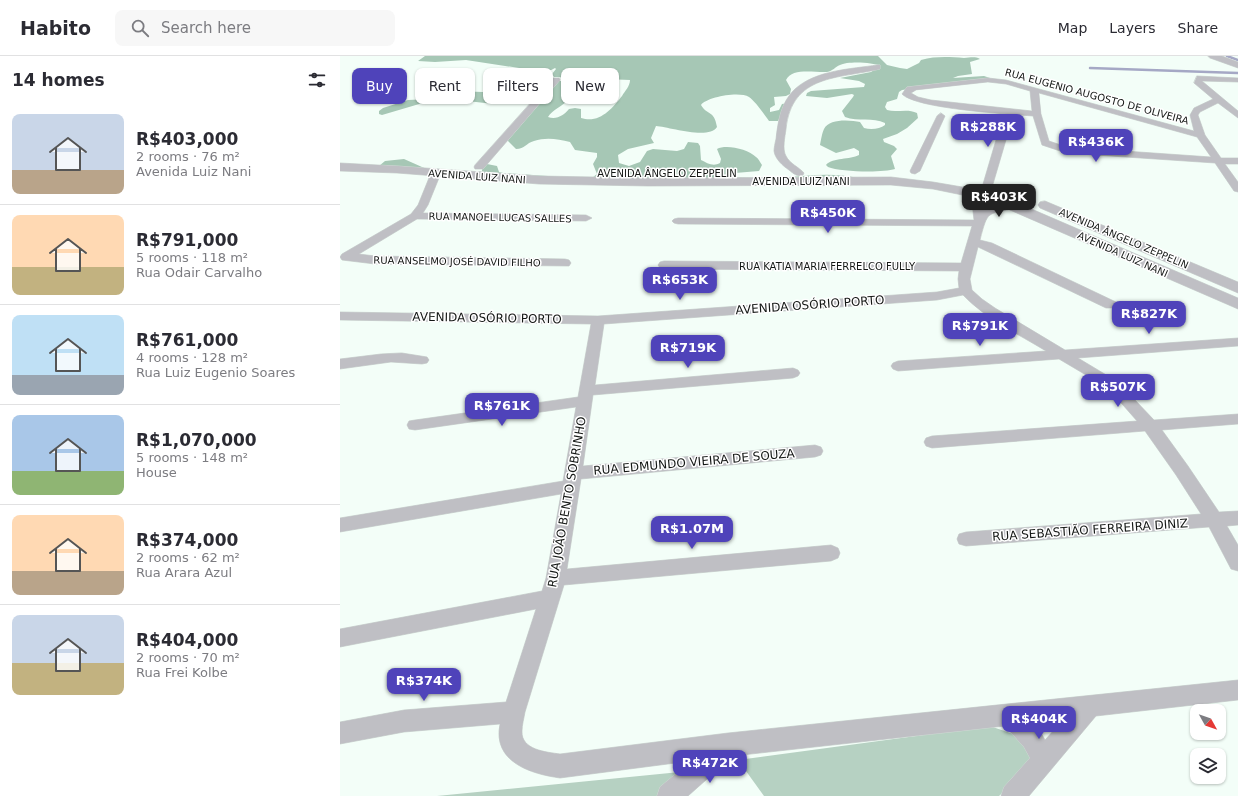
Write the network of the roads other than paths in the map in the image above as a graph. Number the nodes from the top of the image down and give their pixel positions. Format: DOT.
graph roads {
  1 [pos="1213,56"];
  2 [pos="1238,65"];
  3 [pos="877,67"];
  4 [pos="556,80"];
  5 [pos="1238,80"];
  6 [pos="1034,90"];
  7 [pos="1218,99"];
  8 [pos="1038,114"];
  9 [pos="1238,115"];
  10 [pos="941,116"];
  11 [pos="1006,123"];
  12 [pos="1200,135"];
  13 [pos="377,156"];
  14 [pos="340,158"];
  15 [pos="410,158"];
  16 [pos="1219,161"];
  17 [pos="1238,161"];
  18 [pos="340,167"];
  19 [pos="478,167"];
  20 [pos="915,171"];
  21 [pos="436,173"];
  22 [pos="800,173"];
  23 [pos="984,189"];
  24 [pos="1238,189"];
  25 [pos="1014,200"];
  26 [pos="1036,201"];
  27 [pos="414,216"];
  28 [pos="586,218"];
  29 [pos="678,221"];
  30 [pos="979,221"];
  31 [pos="974,242"];
  32 [pos="344,258"];
  33 [pos="565,263"];
  34 [pos="664,265"];
  35 [pos="966,267"];
  36 [pos="1238,288"];
  37 [pos="966,291"];
  38 [pos="1238,304"];
  39 [pos="1111,305"];
  40 [pos="340,316"];
  41 [pos="598,320"];
  42 [pos="1238,342"];
  43 [pos="1063,354"];
  44 [pos="422,360"];
  45 [pos="340,364"];
  46 [pos="898,366"];
  47 [pos="793,373"];
  48 [pos="586,396"];
  49 [pos="1238,419"];
  50 [pos="415,425"];
  51 [pos="1150,426"];
  52 [pos="932,442"];
  53 [pos="815,451"];
  54 [pos="572,480"];
  55 [pos="1238,518"];
  56 [pos="1214,520"];
  57 [pos="340,525"];
  58 [pos="966,539"];
  59 [pos="831,553"];
  60 [pos="1238,563"];
  61 [pos="556,578"];
  62 [pos="549,598"];
  63 [pos="340,638"];
  64 [pos="1238,690"];
  65 [pos="1090,706"];
  66 [pos="514,712"];
  67 [pos="1009,714"];
  68 [pos="340,733"];
  69 [pos="728,745"];
  70 [pos="1044,761"];
  71 [pos="669,796"];
  72 [pos="1013,796"];
  1 -- 2 [label="street"];
  3 -- 22 [label="street"];
  4 -- 19 [label="street"];
  5 -- 7 [label="street"];
  6 -- 8 [label="street"];
  6 -- 8 [label="street, RUA EUGENIO AUGOSTO DE OLIVEIRA"];
  6 -- 12 [label="street, RUA EUGENIO AUGOSTO DE OLIVEIRA"];
  7 -- 9 [label="street"];
  7 -- 12 [label="street"];
  8 -- 16 [label="street"];
  10 -- 20 [label="street"];
  11 -- 23 [label="street"];
  12 -- 16 [label="street"];
  13 -- 14 [label="street"];
  15 -- 19 [label="street, AVENIDA ÂNGELO ZEPPELIN"];
  16 -- 17 [label="street"];
  16 -- 24 [label="street"];
  18 -- 21 [label="street, AVENIDA LUIZ NANI"];
  19 -- 22 [label="street, AVENIDA ÂNGELO ZEPPELIN"];
  20 -- 22 [label="street, AVENIDA ÂNGELO ZEPPELIN"];
  20 -- 23 [label="street, AVENIDA ÂNGELO ZEPPELIN"];
  21 -- 23 [label="street, AVENIDA LUIZ NANI"];
  21 -- 27 [label="street"];
  23 -- 25 [label="street, AVENIDA LUIZ NANI"];
  23 -- 30 [label="street"];
  25 -- 30 [label="street"];
  25 -- 38 [label="street, AVENIDA LUIZ NANI"];
  26 -- 36 [label="street, AVENIDA ÂNGELO ZEPPELIN"];
  27 -- 28 [label="street, RUA MANOEL LUCAS SALLES"];
  27 -- 32 [label="street"];
  29 -- 30 [label="street"];
  30 -- 31 [label="street"];
  31 -- 35 [label="street"];
  31 -- 39 [label="street"];
  32 -- 33 [label="street, RUA ANSELMO JOSÉ DAVID FILHO"];
  34 -- 35 [label="street, RUA KATIA MARIA FERRELCO FULLY"];
  35 -- 37 [label="street"];
  37 -- 41 [label="street, AVENIDA OSÓRIO PORTO"];
  37 -- 43 [label="street"];
  40 -- 41 [label="street, AVENIDA OSÓRIO PORTO"];
  41 -- 48 [label="street, RUA JOÃO BENTO SOBRINHO"];
  42 -- 43 [label="street"];
  43 -- 46 [label="street"];
  43 -- 51 [label="street"];
  44 -- 45 [label="street"];
  47 -- 48 [label="street"];
  48 -- 50 [label="street"];
  48 -- 54 [label="street, RUA JOÃO BENTO SOBRINHO"];
  49 -- 51 [label="street"];
  51 -- 52 [label="street"];
  51 -- 56 [label="street"];
  53 -- 54 [label="street, RUA EDMUNDO VIEIRA DE SOUZA"];
  54 -- 57 [label="street, RUA EDMUNDO VIEIRA DE SOUZA"];
  54 -- 61 [label="street, RUA JOÃO BENTO SOBRINHO"];
  55 -- 56 [label="street, RUA SEBASTIÃO FERREIRA DINIZ"];
  56 -- 58 [label="street, RUA SEBASTIÃO FERREIRA DINIZ"];
  56 -- 60 [label="street"];
  59 -- 61 [label="street"];
  61 -- 62 [label="street, RUA JOÃO BENTO SOBRINHO"];
  62 -- 63 [label="street"];
  62 -- 66 [label="street, RUA JOÃO BENTO SOBRINHO"];
  64 -- 65 [label="street, RUA JOÃO BENTO SOBRINHO"];
  65 -- 67 [label="street, RUA JOÃO BENTO SOBRINHO"];
  65 -- 70 [label="street"];
  66 -- 68 [label="street"];
  66 -- 69 [label="street, RUA JOÃO BENTO SOBRINHO"];
  67 -- 69 [label="street, RUA JOÃO BENTO SOBRINHO"];
  67 -- 70 [label="street"];
  69 -- 71 [label="street"];
  70 -- 72 [label="street"];
}
